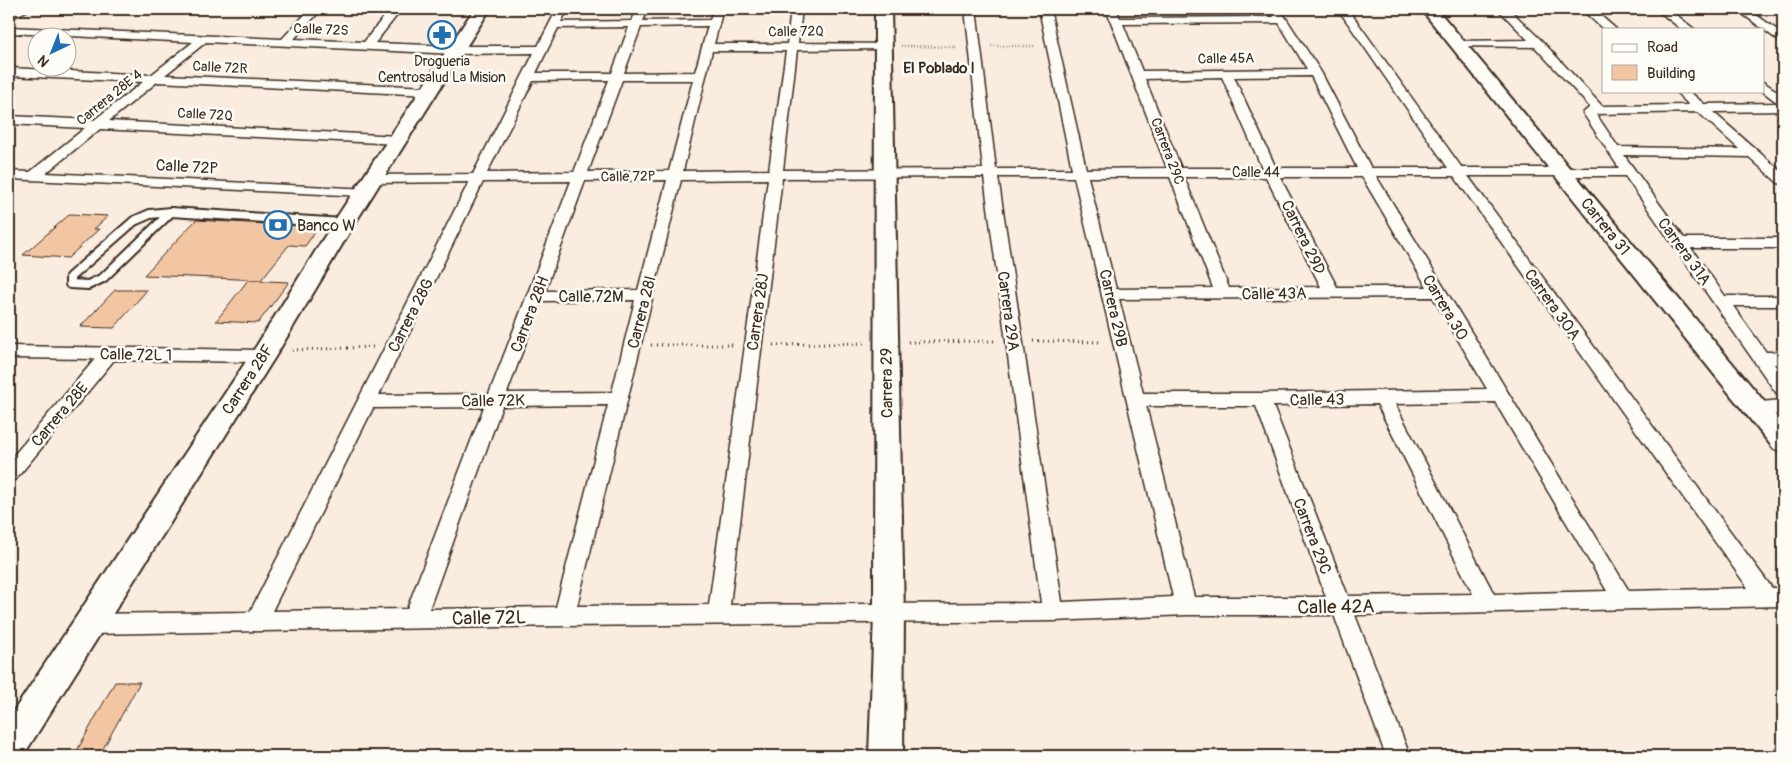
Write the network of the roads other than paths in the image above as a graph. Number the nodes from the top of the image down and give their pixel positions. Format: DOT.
graph roads {
  1 [pos="24,9"];
  2 [pos="316,9"];
  3 [pos="396,9"];
  4 [pos="482,9"];
  5 [pos="562,9"];
  6 [pos="642,9"];
  7 [pos="797,9"];
  8 [pos="883,9"];
  9 [pos="970,9"];
  10 [pos="1044,9"];
  11 [pos="1202,9"];
  12 [pos="1343,9"];
  13 [pos="1429,9"];
  14 [pos="1503,9"];
  15 [pos="1587,9"];
  16 [pos="1662,9"];
  17 [pos="1741,9"];
  18 [pos="1114,15"];
  19 [pos="1279,15"];
  20 [pos="717,16"];
  21 [pos="9,17"];
  22 [pos="1208,21"];
  23 [pos="636,24"];
  24 [pos="554,25"];
  25 [pos="1609,28"];
  26 [pos="1687,28"];
  27 [pos="9,30"];
  28 [pos="1783,39"];
  29 [pos="202,40"];
  30 [pos="284,43"];
  31 [pos="1538,43"];
  32 [pos="1458,44"];
  33 [pos="368,46"];
  34 [pos="883,46"];
  35 [pos="792,47"];
  36 [pos="708,48"];
  37 [pos="542,49"];
  38 [pos="455,50"];
  39 [pos="9,72"];
  40 [pos="1315,72"];
  41 [pos="1226,73"];
  42 [pos="1139,75"];
  43 [pos="617,76"];
  44 [pos="700,76"];
  45 [pos="528,77"];
  46 [pos="155,79"];
  47 [pos="1764,87"];
  48 [pos="429,91"];
  49 [pos="1682,92"];
  50 [pos="1783,101"];
  51 [pos="1770,107"];
  52 [pos="1783,107"];
  53 [pos="1701,109"];
  54 [pos="1594,112"];
  55 [pos="1783,118"];
  56 [pos="9,120"];
  57 [pos="99,125"];
  58 [pos="399,140"];
  59 [pos="1614,151"];
  60 [pos="1752,153"];
  61 [pos="1456,171"];
  62 [pos="1561,171"];
  63 [pos="1176,172"];
  64 [pos="1271,172"];
  65 [pos="1366,172"];
  66 [pos="1628,172"];
  67 [pos="884,173"];
  68 [pos="990,173"];
  69 [pos="1080,173"];
  70 [pos="776,174"];
  71 [pos="676,175"];
  72 [pos="18,177"];
  73 [pos="479,177"];
  74 [pos="580,177"];
  75 [pos="1783,180"];
  76 [pos="368,186"];
  77 [pos="170,212"];
  78 [pos="344,223"];
  79 [pos="1680,243"];
  80 [pos="1783,243"];
  81 [pos="1331,292"];
  82 [pos="1437,292"];
  83 [pos="1223,293"];
  84 [pos="1111,294"];
  85 [pos="646,295"];
  86 [pos="535,296"];
  87 [pos="1721,301"];
  88 [pos="1783,301"];
  89 [pos="9,352"];
  90 [pos="109,354"];
  91 [pos="264,354"];
  92 [pos="1762,358"];
  93 [pos="1783,358"];
  94 [pos="1783,389"];
  95 [pos="1499,395"];
  96 [pos="620,398"];
  97 [pos="1383,398"];
  98 [pos="497,399"];
  99 [pos="1136,399"];
  100 [pos="1262,400"];
  101 [pos="367,402"];
  102 [pos="1783,407"];
  103 [pos="1755,408"];
  104 [pos="1783,442"];
  105 [pos="9,474"];
  106 [pos="1775,597"];
  107 [pos="1624,601"];
  108 [pos="1488,603"];
  109 [pos="1186,606"];
  110 [pos="1340,606"];
  111 [pos="1053,612"];
  112 [pos="888,614"];
  113 [pos="564,616"];
  114 [pos="718,616"];
  115 [pos="414,619"];
  116 [pos="256,620"];
  117 [pos="88,624"];
  118 [pos="9,747"];
  119 [pos="886,756"];
  120 [pos="1398,756"];
  1 -- 21 [label="street"];
  2 -- 30 [label="street"];
  3 -- 33 [label="street"];
  4 -- 38 [label="street, Carrera 28F"];
  5 -- 24 [label="street, Carrera 28G"];
  6 -- 23 [label="street, Carrera 28H"];
  7 -- 35 [label="street, Carrera 28J"];
  8 -- 34 [label="street, Carrera 29"];
  9 -- 68 [label="street, Carrera 29A"];
  10 -- 69 [label="street, Carrera 29B"];
  11 -- 22 [label="street"];
  12 -- 61 [label="street, Carrera 30A"];
  13 -- 32 [label="street, Carrera 31"];
  14 -- 31 [label="street, Carrera 31A"];
  15 -- 25 [label="street"];
  16 -- 26 [label="street"];
  17 -- 28 [label="street"];
  18 -- 22 [label="street"];
  18 -- 42 [label="street, Carrera 29C"];
  19 -- 22 [label="street"];
  19 -- 40 [label="street, Carrera 30"];
  20 -- 23 [label="street"];
  20 -- 36 [label="street, Carrera 28I"];
  23 -- 24 [label="street"];
  23 -- 43 [label="street, Carrera 28H"];
  24 -- 37 [label="street, Carrera 28G"];
  27 -- 29 [label="street, Calle 72S"];
  29 -- 30 [label="street, Calle 72S"];
  29 -- 46 [label="street, Carrera 28E 4"];
  30 -- 33 [label="street, Calle 72S"];
  31 -- 32 [label="street"];
  31 -- 54 [label="street, Carrera 31A"];
  32 -- 62 [label="street, Carrera 31"];
  33 -- 38 [label="street, Calle 72S"];
  34 -- 35 [label="street, Calle 72Q"];
  34 -- 67 [label="street, Carrera 29"];
  35 -- 36 [label="street, Calle 72Q"];
  35 -- 70 [label="street, Carrera 28J"];
  36 -- 44 [label="street, Carrera 28I"];
  37 -- 38 [label="street, Calle 72S"];
  37 -- 45 [label="street, Carrera 28G"];
  38 -- 48 [label="street, Carrera 28F"];
  39 -- 46 [label="street, Calle 72R"];
  40 -- 41 [label="street, Calle 45A"];
  40 -- 65 [label="street, Carrera 30"];
  41 -- 42 [label="street, Calle 45A"];
  41 -- 64 [label="street, Carrera 29D"];
  42 -- 63 [label="street, Carrera 29C"];
  43 -- 44 [label="street"];
  43 -- 45 [label="street"];
  43 -- 74 [label="street, Carrera 28H"];
  44 -- 71 [label="street, Carrera 28I"];
  45 -- 73 [label="street, Carrera 28G"];
  46 -- 48 [label="street, Calle 72R"];
  46 -- 57 [label="street, Carrera 28E 4"];
  47 -- 50 [label="street"];
  48 -- 58 [label="street, Carrera 28F"];
  49 -- 53 [label="street"];
  51 -- 52 [label="street"];
  51 -- 53 [label="street"];
  51 -- 55 [label="street"];
  53 -- 54 [label="street"];
  53 -- 60 [label="street"];
  54 -- 59 [label="street, Carrera 31A"];
  56 -- 57 [label="street, Calle 72Q"];
  57 -- 58 [label="street, Calle 72Q"];
  57 -- 72 [label="street, Carrera 28E 4"];
  58 -- 76 [label="street, Carrera 28F"];
  59 -- 60 [label="street"];
  59 -- 66 [label="street, Carrera 31A"];
  60 -- 75 [label="street"];
  61 -- 62 [label="street, Calle 44"];
  61 -- 65 [label="street, Calle 44"];
  61 -- 106 [label="street, Carrera 30A"];
  62 -- 66 [label="street, Calle 44"];
  62 -- 103 [label="street, Carrera 31"];
  63 -- 64 [label="street, Calle 44"];
  63 -- 69 [label="street, Calle 44"];
  63 -- 83 [label="street, Carrera 29C"];
  64 -- 65 [label="street, Calle 44"];
  64 -- 81 [label="street, Carrera 29D"];
  65 -- 82 [label="street, Carrera 30"];
  66 -- 79 [label="street, Carrera 31A"];
  67 -- 68 [label="street, Calle 44"];
  67 -- 70 [label="street, Calle 72P"];
  67 -- 112 [label="street, Carrera 29"];
  68 -- 69 [label="street, Calle 44"];
  68 -- 111 [label="street, Carrera 29A"];
  69 -- 84 [label="street, Carrera 29B"];
  70 -- 71 [label="street, Calle 72P"];
  70 -- 114 [label="street, Carrera 28J"];
  71 -- 74 [label="street, Calle 72P"];
  71 -- 85 [label="street, Carrera 28I"];
  72 -- 76 [label="street, Calle 72P"];
  73 -- 74 [label="street, Calle 72P"];
  73 -- 76 [label="street, Calle 72P"];
  73 -- 101 [label="street, Carrera 28G"];
  74 -- 86 [label="street, Carrera 28H"];
  76 -- 78 [label="street, Carrera 28F"];
  77 -- 77 [label="lane"];
  77 -- 78 [label="lane"];
  78 -- 91 [label="street, Carrera 28F"];
  79 -- 80 [label="street"];
  79 -- 87 [label="street, Carrera 31A"];
  81 -- 82 [label="street, Calle 43A"];
  81 -- 83 [label="street, Calle 43A"];
  82 -- 95 [label="street, Carrera 30"];
  83 -- 84 [label="street, Calle 43A"];
  84 -- 99 [label="street, Carrera 29B"];
  85 -- 86 [label="street, Calle 72M"];
  85 -- 96 [label="street, Carrera 28I"];
  86 -- 98 [label="street, Carrera 28H"];
  87 -- 88 [label="street"];
  87 -- 92 [label="street, Carrera 31A"];
  89 -- 90 [label="street, Calle 72L 1"];
  90 -- 91 [label="street, Calle 72L 1"];
  90 -- 105 [label="street, Carrera 28E"];
  91 -- 117 [label="street, Carrera 28F"];
  92 -- 93 [label="street"];
  92 -- 94 [label="street, Carrera 31A"];
  95 -- 97 [label="street, Calle 43"];
  95 -- 107 [label="street, Carrera 30"];
  96 -- 98 [label="street, Calle 72K"];
  96 -- 113 [label="street, Carrera 28I"];
  97 -- 100 [label="street, Calle 43"];
  97 -- 108 [label="street"];
  98 -- 101 [label="street, Calle 72K"];
  98 -- 115 [label="street, Carrera 28H"];
  99 -- 100 [label="street, Calle 43"];
  99 -- 109 [label="street, Carrera 29B"];
  100 -- 110 [label="street, Carrera 29C"];
  101 -- 116 [label="street, Carrera 28G"];
  102 -- 103 [label="street"];
  103 -- 104 [label="street, Carrera 31"];
  106 -- 107 [label="street, Calle 42A"];
  107 -- 108 [label="street, Calle 42A"];
  108 -- 110 [label="street, Calle 42A"];
  109 -- 110 [label="street, Calle 42A"];
  109 -- 111 [label="street, Calle 42A"];
  110 -- 120 [label="street, Carrera 29C"];
  111 -- 112 [label="street, Calle 42A"];
  112 -- 114 [label="street, Calle 72L"];
  112 -- 119 [label="street, Carrera 29"];
  113 -- 114 [label="street, Calle 72L"];
  113 -- 115 [label="street, Calle 72L"];
  115 -- 116 [label="street, Calle 72L"];
  116 -- 117 [label="street, Calle 72L"];
  117 -- 118 [label="street, Carrera 28F"];
}
